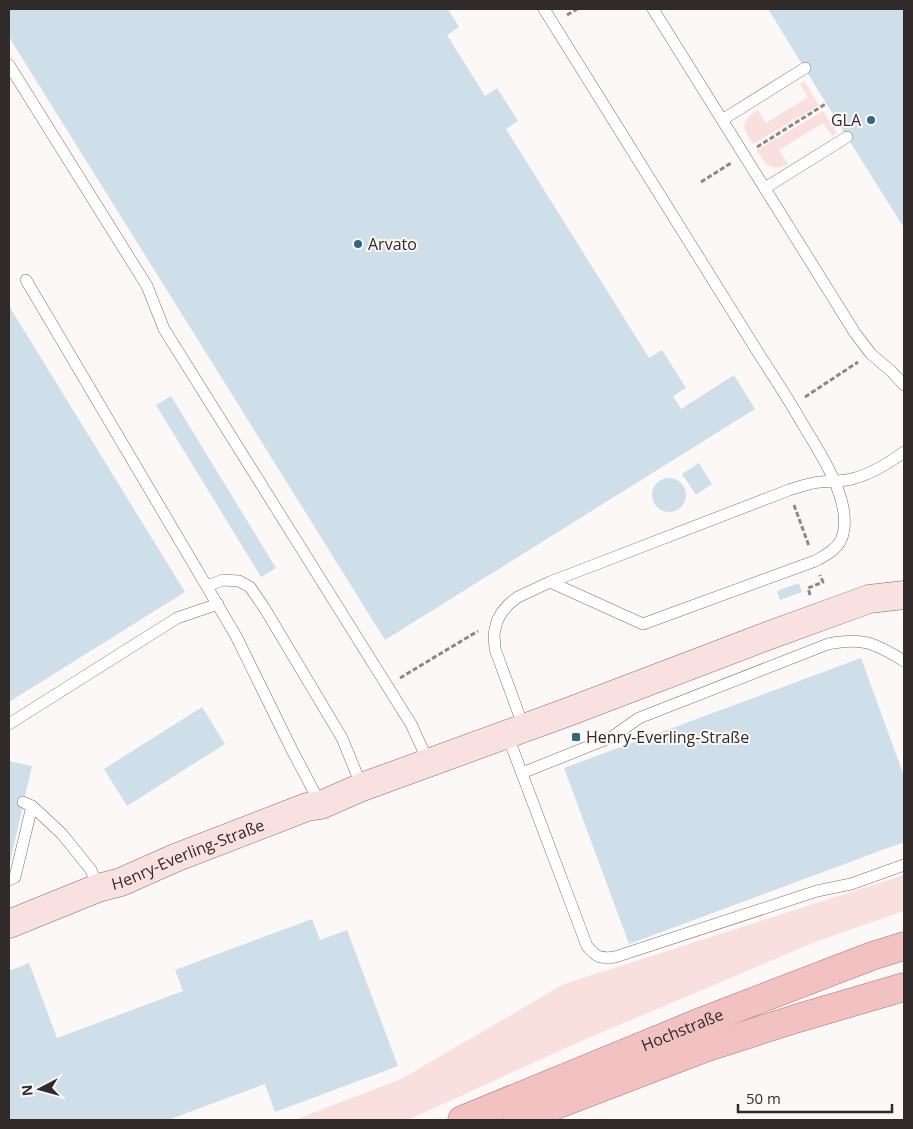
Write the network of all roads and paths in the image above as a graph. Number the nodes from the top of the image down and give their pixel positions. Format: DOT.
graph roads {
  1 [pos="544,9"];
  2 [pos="653,9"];
  3 [pos="9,65"];
  4 [pos="805,68"];
  5 [pos="827,103"];
  6 [pos="722,120"];
  7 [pos="848,137"];
  8 [pos="744,155"];
  9 [pos="701,182"];
  10 [pos="764,188"];
  11 [pos="26,280"];
  12 [pos="852,367"];
  13 [pos="904,385"];
  14 [pos="792,405"];
  15 [pos="904,452"];
  16 [pos="834,482"];
  17 [pos="550,582"];
  18 [pos="208,586"];
  19 [pos="904,595"];
  20 [pos="218,604"];
  21 [pos="496,621"];
  22 [pos="904,662"];
  23 [pos="386,686"];
  24 [pos="9,724"];
  25 [pos="516,731"];
  26 [pos="429,763"];
  27 [pos="522,773"];
  28 [pos="362,786"];
  29 [pos="321,805"];
  30 [pos="904,865"];
  31 [pos="9,880"];
  32 [pos="98,888"];
  33 [pos="9,924"];
  34 [pos="904,946"];
  35 [pos="904,988"];
  36 [pos="462,1120"];
  37 [pos="517,1120"];
  1 -- 14 [label="lane"];
  2 -- 6 [label="lane"];
  3 -- 23 [label="lane"];
  4 -- 6 [label="lane"];
  5 -- 8 [label="path"];
  6 -- 8 [label="lane"];
  7 -- 10 [label="lane"];
  8 -- 9 [label="path"];
  8 -- 10 [label="lane"];
  10 -- 13 [label="lane"];
  11 -- 18 [label="lane"];
  12 -- 14 [label="path"];
  14 -- 16 [label="lane"];
  15 -- 16 [label="lane"];
  16 -- 17 [label="lane"];
  16 -- 17 [label="lane"];
  17 -- 21 [label="lane"];
  18 -- 20 [label="lane"];
  18 -- 28 [label="lane"];
  19 -- 25 [label="street, Henry-Everling-Straße"];
  20 -- 24 [label="lane"];
  20 -- 29 [label="lane"];
  21 -- 23 [label="path"];
  21 -- 25 [label="lane"];
  22 -- 27 [label="lane"];
  23 -- 26 [label="lane"];
  25 -- 26 [label="street, Henry-Everling-Straße"];
  25 -- 27 [label="lane"];
  26 -- 28 [label="street, Henry-Everling-Straße"];
  27 -- 30 [label="lane"];
  28 -- 29 [label="street, Henry-Everling-Straße"];
  29 -- 32 [label="street, Henry-Everling-Straße"];
  31 -- 32 [label="lane"];
  32 -- 33 [label="street, Henry-Everling-Straße"];
  34 -- 36 [label="main road, Hochstraße"];
  35 -- 37 [label="main road, Hochstraße"];
}
